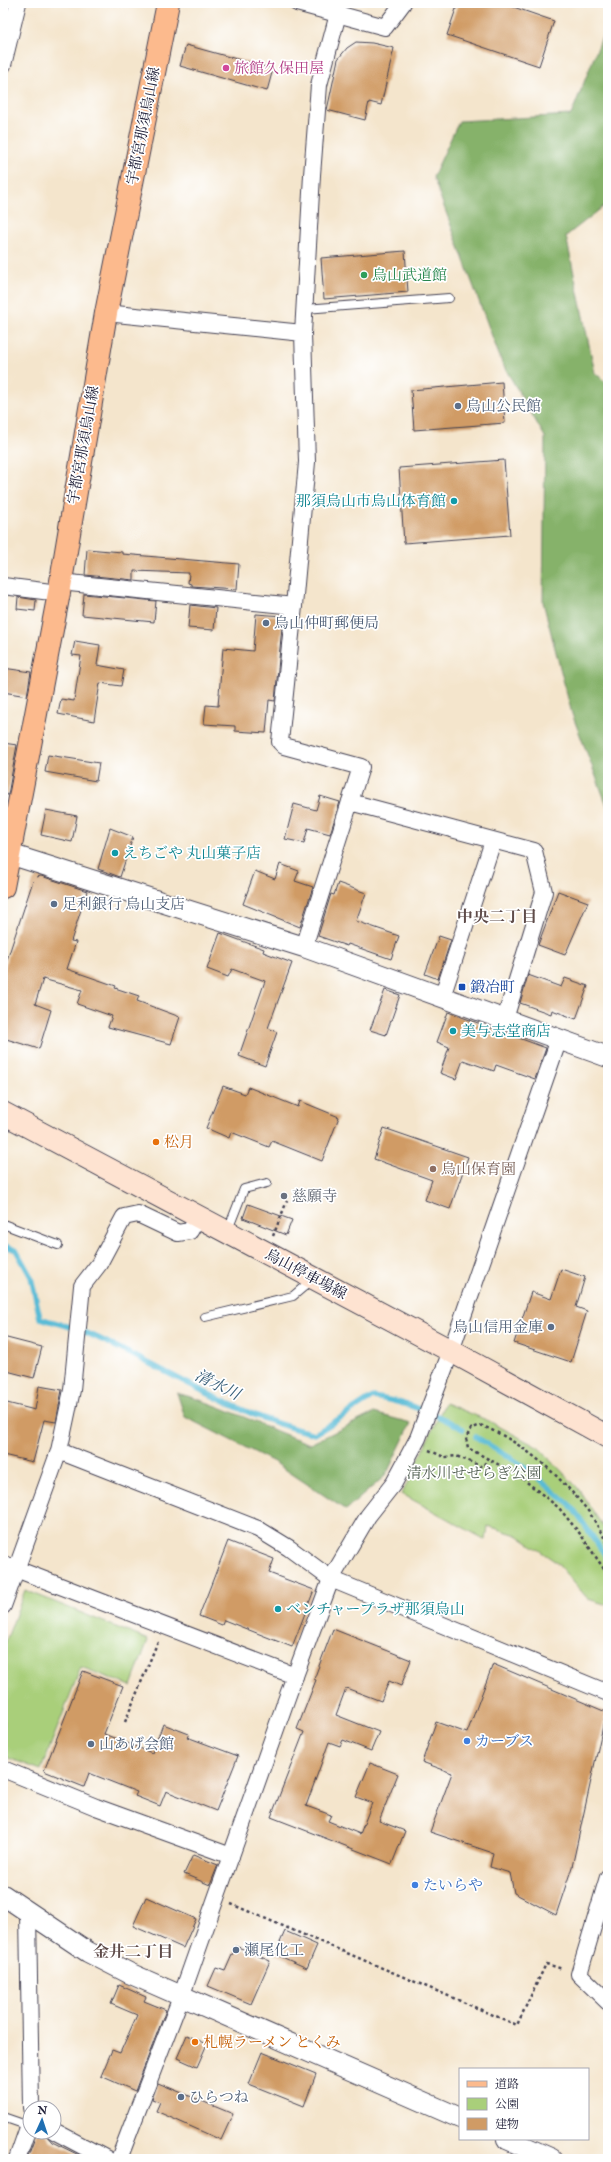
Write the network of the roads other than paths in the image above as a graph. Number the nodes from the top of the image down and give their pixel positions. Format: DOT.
graph roads {
  1 [pos="18,3"];
  2 [pos="168,3"];
  3 [pos="297,3"];
  4 [pos="403,3"];
  5 [pos="338,14"];
  6 [pos="3,65"];
  7 [pos="449,298"];
  8 [pos="305,308"];
  9 [pos="106,313"];
  10 [pos="303,333"];
  11 [pos="3,586"];
  12 [pos="59,587"];
  13 [pos="294,606"];
  14 [pos="350,802"];
  15 [pos="493,841"];
  16 [pos="7,852"];
  17 [pos="3,887"];
  18 [pos="304,947"];
  19 [pos="442,996"];
  20 [pos="505,1019"];
  21 [pos="559,1039"];
  22 [pos="608,1057"];
  23 [pos="3,1113"];
  24 [pos="267,1183"];
  25 [pos="198,1217"];
  26 [pos="3,1224"];
  27 [pos="226,1232"];
  28 [pos="58,1245"];
  29 [pos="313,1278"];
  30 [pos="205,1317"];
  31 [pos="451,1350"];
  32 [pos="608,1437"];
  33 [pos="58,1451"];
  34 [pos="9,1566"];
  35 [pos="331,1579"];
  36 [pos="3,1606"];
  37 [pos="294,1676"];
  38 [pos="608,1693"];
  39 [pos="3,1769"];
  40 [pos="231,1856"];
  41 [pos="608,1877"];
  42 [pos="3,1895"];
  43 [pos="28,1912"];
  44 [pos="181,1997"];
  45 [pos="608,2002"];
  46 [pos="31,2100"];
  47 [pos="3,2117"];
  48 [pos="459,2118"];
  49 [pos="22,2122"];
  50 [pos="62,2135"];
  51 [pos="24,2140"];
  52 [pos="508,2140"];
  53 [pos="17,2159"];
  54 [pos="107,2159"];
  55 [pos="118,2159"];
  56 [pos="552,2159"];
  1 -- 6 [label="street"];
  2 -- 9 [label="main road, 宇都宮那須烏山線"];
  3 -- 5 [label="street"];
  4 -- 5 [label="street"];
  5 -- 8 [label="street"];
  7 -- 8 [label="lane"];
  8 -- 10 [label="street"];
  9 -- 10 [label="street"];
  9 -- 12 [label="main road, 宇都宮那須烏山線"];
  10 -- 13 [label="street"];
  11 -- 12 [label="street"];
  12 -- 13 [label="street"];
  12 -- 16 [label="main road, 宇都宮那須烏山線"];
  13 -- 14 [label="street"];
  14 -- 15 [label="street"];
  14 -- 18 [label="street"];
  15 -- 19 [label="street"];
  15 -- 20 [label="street"];
  16 -- 17 [label="main road, 宇都宮那須烏山線"];
  16 -- 18 [label="street"];
  18 -- 19 [label="street"];
  19 -- 20 [label="street"];
  20 -- 21 [label="street"];
  21 -- 22 [label="street"];
  21 -- 31 [label="street"];
  23 -- 25 [label="main road, 烏山停車場線"];
  24 -- 27 [label="lane"];
  25 -- 27 [label="main road, 烏山停車場線"];
  25 -- 33 [label="street"];
  26 -- 28 [label="lane"];
  27 -- 29 [label="main road, 烏山停車場線"];
  29 -- 30 [label="lane"];
  29 -- 31 [label="main road, 烏山停車場線"];
  31 -- 32 [label="main road, 烏山停車場線"];
  31 -- 35 [label="street"];
  33 -- 34 [label="street"];
  33 -- 35 [label="street"];
  34 -- 36 [label="street"];
  34 -- 37 [label="street"];
  35 -- 37 [label="street"];
  35 -- 38 [label="street"];
  37 -- 40 [label="street"];
  39 -- 40 [label="street"];
  40 -- 44 [label="street"];
  41 -- 45 [label="street"];
  42 -- 43 [label="street"];
  43 -- 44 [label="street"];
  43 -- 46 [label="street"];
  44 -- 48 [label="street"];
  44 -- 55 [label="street"];
  47 -- 49 [label="lane"];
  50 -- 54 [label="street"];
  51 -- 53 [label="street"];
  52 -- 56 [label="street"];
}
